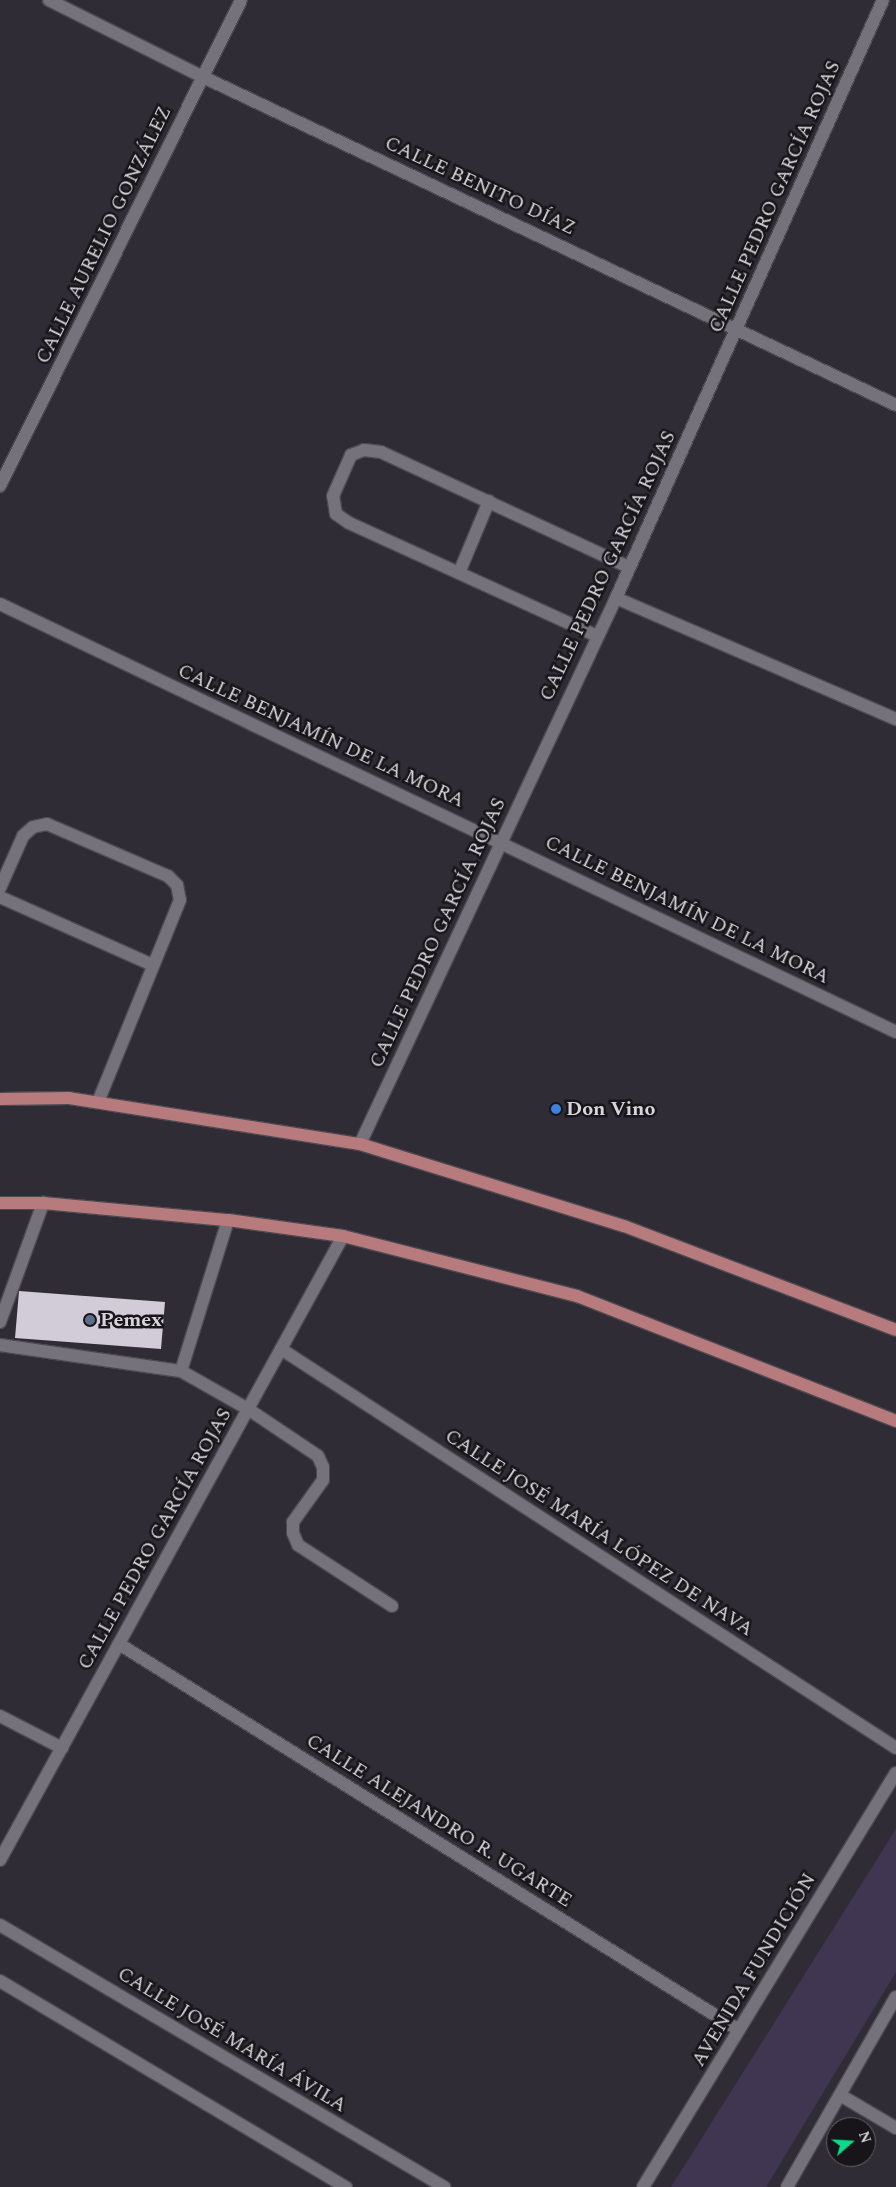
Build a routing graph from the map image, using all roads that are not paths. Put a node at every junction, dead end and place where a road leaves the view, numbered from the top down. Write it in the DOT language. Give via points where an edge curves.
graph roads {
  1 [pos="49,0"];
  2 [pos="241,0"];
  3 [pos="883,0"];
  4 [pos="203,77"];
  5 [pos="736,328"];
  6 [pos="896,405"];
  7 [pos="0,486"];
  8 [pos="489,501"];
  9 [pos="630,567"];
  10 [pos="459,572"];
  11 [pos="616,598"];
  12 [pos="0,604"];
  13 [pos="597,636"];
  14 [pos="896,719"];
  15 [pos="500,842"];
  16 [pos="0,888"];
  17 [pos="0,897"];
  18 [pos="153,965"];
  19 [pos="896,1032"];
  20 [pos="0,1099"];
  21 [pos="98,1102"];
  22 [pos="360,1144"];
  23 [pos="0,1203"];
  24 [pos="43,1203"];
  25 [pos="228,1220"];
  26 [pos="344,1236"];
  27 [pos="0,1322"];
  28 [pos="896,1330"];
  29 [pos="0,1345"];
  30 [pos="281,1349"];
  31 [pos="181,1371"];
  32 [pos="248,1408"];
  33 [pos="896,1422"];
  34 [pos="392,1606"];
  35 [pos="119,1644"];
  36 [pos="0,1716"];
  37 [pos="62,1748"];
  38 [pos="896,1748"];
  39 [pos="896,1773"];
  40 [pos="0,1860"];
  41 [pos="0,1925"];
  42 [pos="0,1981"];
  43 [pos="896,1997"];
  44 [pos="739,2030"];
  45 [pos="840,2095"];
  46 [pos="896,2128"];
  47 [pos="346,2187"];
  48 [pos="444,2187"];
  49 [pos="643,2187"];
  50 [pos="787,2187"];
  1 -- 4 [label="street, CALLE BENITO DÍAZ"];
  2 -- 4 [label="street, CALLE AURELIO GONZÁLEZ"];
  3 -- 5 [label="street, CALLE PEDRO GARCÍA ROJAS"];
  4 -- 5 [label="street, CALLE BENITO DÍAZ"];
  4 -- 7 [label="street, CALLE AURELIO GONZÁLEZ"];
  5 -- 6 [label="street, CALLE BENITO DÍAZ"];
  5 -- 9 [label="street, CALLE PEDRO GARCÍA ROJAS"];
  8 -- 9 [label="street"];
  8 -- 10 [label="street"];
  8 -- 10 [label="street" via="381,452 364,450 352,455 333,496 336,514 349,523"];
  9 -- 11 [label="street, CALLE PEDRO GARCÍA ROJAS"];
  10 -- 13 [label="street"];
  11 -- 13 [label="street, CALLE PEDRO GARCÍA ROJAS"];
  11 -- 14 [label="street"];
  12 -- 15 [label="street, CALLE BENJAMÍN DE LA MORA"];
  13 -- 15 [label="street, CALLE PEDRO GARCÍA ROJAS"];
  15 -- 19 [label="street, CALLE BENJAMÍN DE LA MORA"];
  15 -- 22 [label="street, CALLE PEDRO GARCÍA ROJAS"];
  16 -- 18 [label="street" via="23,836 33,826 47,824 168,876 178,885 180,900"];
  17 -- 18 [label="street"];
  18 -- 21 [label="street"];
  20 -- 21 [label="main road" via="70,1098"];
  21 -- 22 [label="main road"];
  22 -- 28 [label="main road" via="624,1226"];
  23 -- 24 [label="main road"];
  24 -- 25 [label="main road"];
  24 -- 27 [label="street"];
  25 -- 26 [label="main road"];
  25 -- 31 [label="street"];
  26 -- 30 [label="street, CALLE PEDRO GARCÍA ROJAS"];
  26 -- 33 [label="main road" via="577,1296"];
  29 -- 31 [label="street"];
  30 -- 32 [label="street, CALLE PEDRO GARCÍA ROJAS"];
  30 -- 38 [label="street, CALLE JOSÉ MARÍA LÓPEZ DE NAVA"];
  31 -- 32 [label="street"];
  32 -- 34 [label="street" via="318,1456 324,1467 323,1480 294,1522 293,1534 298,1545"];
  32 -- 35 [label="street, CALLE PEDRO GARCÍA ROJAS"];
  35 -- 37 [label="street, CALLE PEDRO GARCÍA ROJAS"];
  35 -- 44 [label="street, CALLE ALEJANDRO R. UGARTE"];
  36 -- 37 [label="street"];
  37 -- 40 [label="street, CALLE PEDRO GARCÍA ROJAS"];
  39 -- 44 [label="street, AVENIDA FUNDICIÓN"];
  41 -- 48 [label="street, CALLE JOSÉ MARÍA ÁVILA"];
  42 -- 47 [label="street"];
  43 -- 45 [label="street"];
  44 -- 49 [label="street, AVENIDA FUNDICIÓN"];
  45 -- 46 [label="street"];
  45 -- 50 [label="street"];
}
